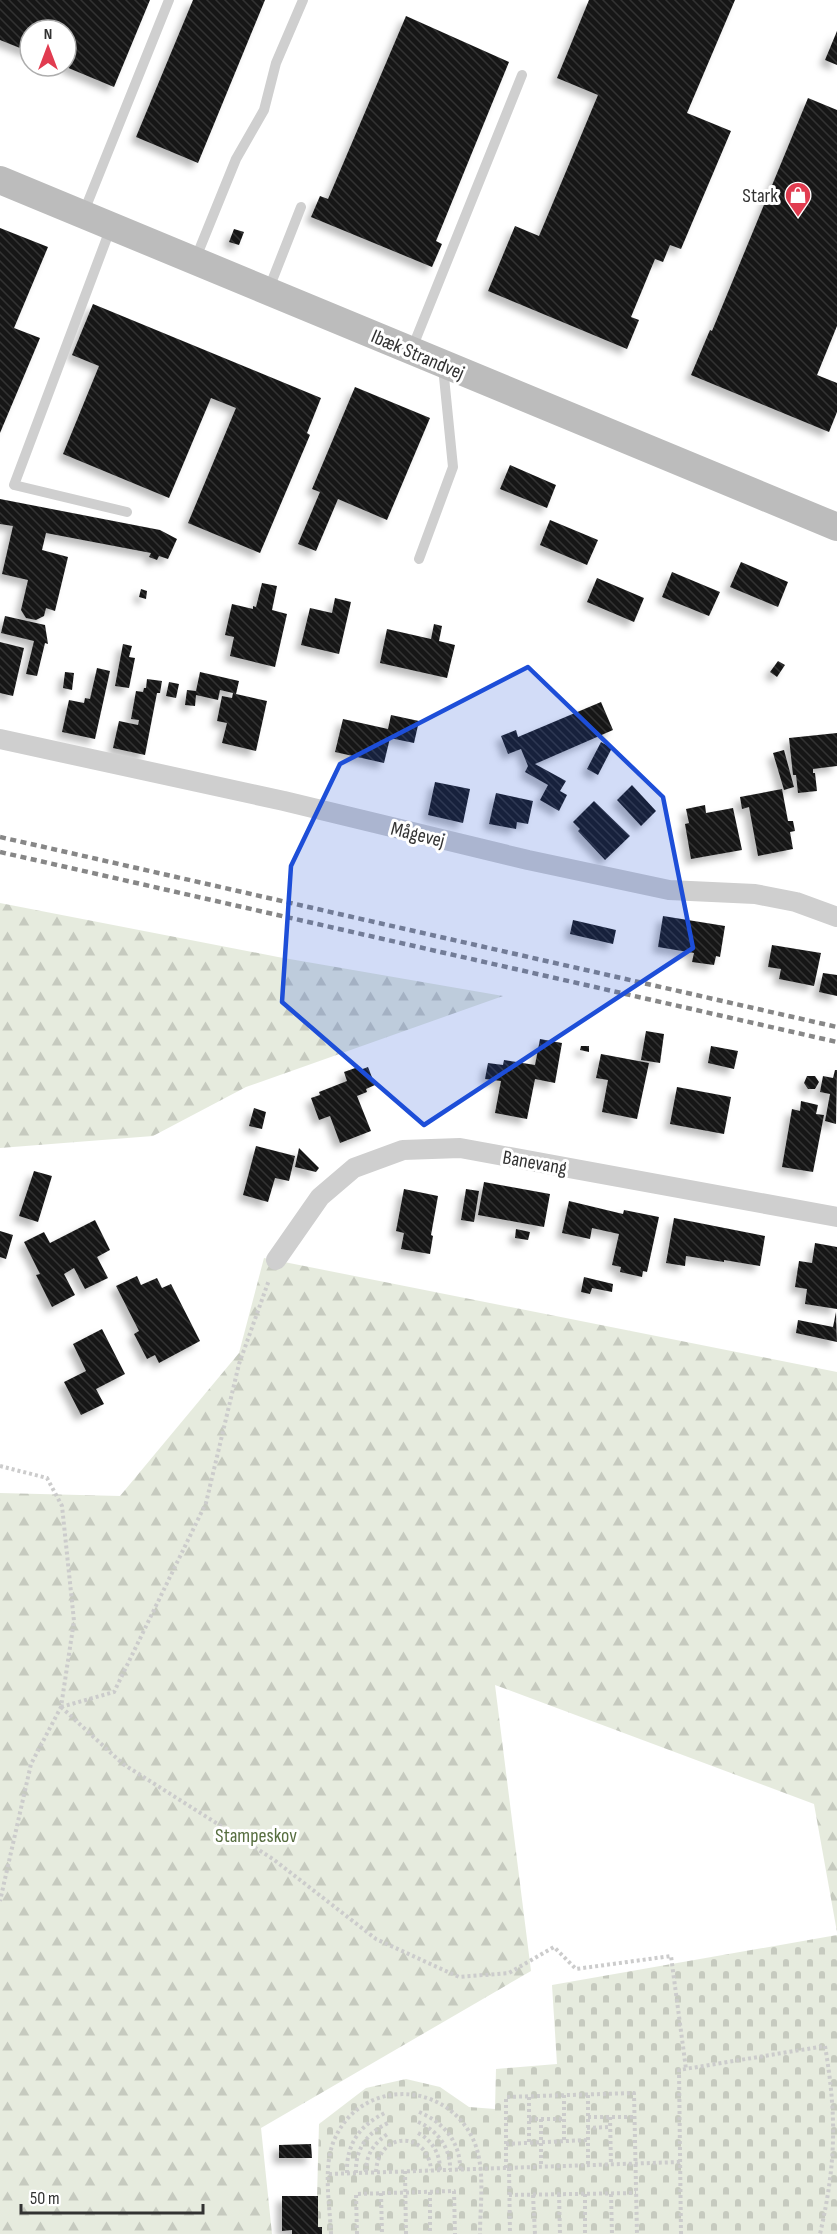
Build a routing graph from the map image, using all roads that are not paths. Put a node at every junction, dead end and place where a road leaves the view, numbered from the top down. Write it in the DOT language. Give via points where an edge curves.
graph roads {
  1 [pos="169,0"];
  2 [pos="303,0"];
  3 [pos="522,75"];
  4 [pos="0,180"];
  5 [pos="301,207"];
  6 [pos="83,214"];
  7 [pos="111,226"];
  8 [pos="195,261"];
  9 [pos="268,291"];
  10 [pos="411,351"];
  11 [pos="442,364"];
  12 [pos="127,512"];
  13 [pos="837,527"];
  14 [pos="419,559"];
  15 [pos="0,740"];
  16 [pos="837,917"];
  17 [pos="837,1216"];
  18 [pos="276,1260"];
  1 -- 6 [label="lane"];
  2 -- 8 [label="lane" via="276,63 264,110 236,159"];
  3 -- 10 [label="lane"];
  4 -- 6 [label="street, Ibæk Strandvej"];
  5 -- 9 [label="lane"];
  6 -- 7 [label="street, Ibæk Strandvej"];
  7 -- 8 [label="street, Ibæk Strandvej"];
  7 -- 12 [label="lane" via="14,485"];
  8 -- 9 [label="street, Ibæk Strandvej"];
  9 -- 10 [label="street, Ibæk Strandvej"];
  10 -- 11 [label="street, Ibæk Strandvej"];
  11 -- 13 [label="street, Ibæk Strandvej"];
  11 -- 14 [label="lane" via="453,467"];
  15 -- 16 [label="street, Mågevej" via="284,801 604,877 669,890 755,894 796,902"];
  17 -- 18 [label="street, Banevang" via="460,1149 403,1150 354,1168 320,1197"];
}
